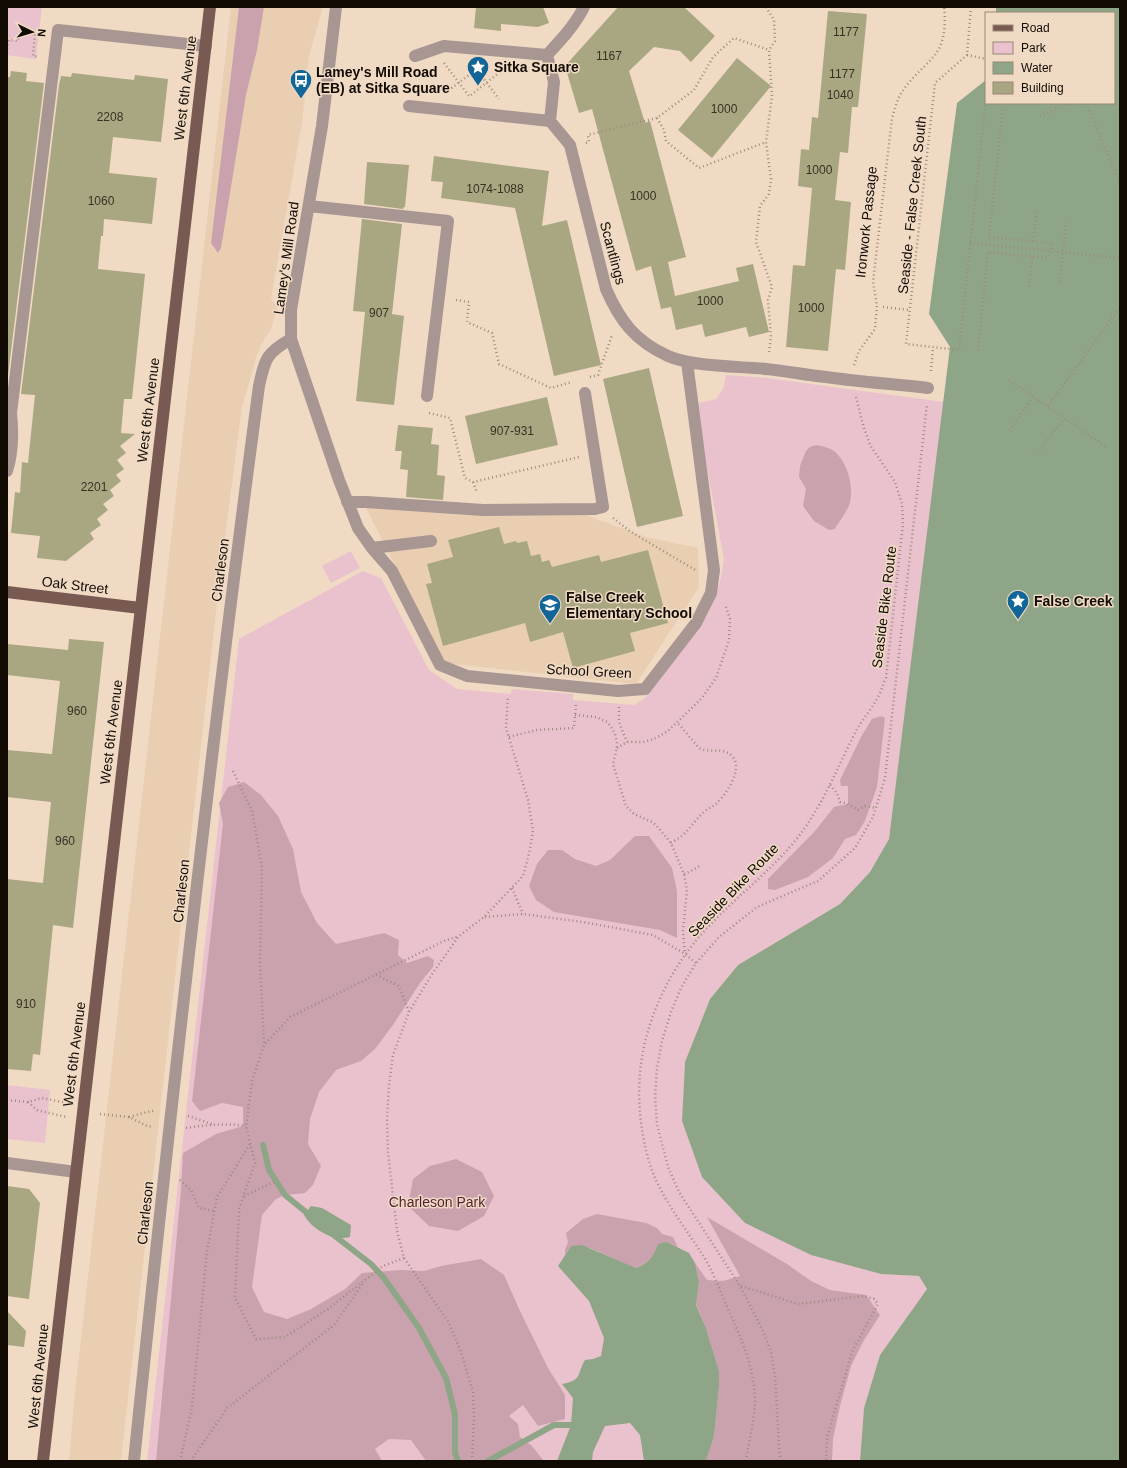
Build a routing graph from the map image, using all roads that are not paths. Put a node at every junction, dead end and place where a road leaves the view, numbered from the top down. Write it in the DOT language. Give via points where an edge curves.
graph roads {
  1 [pos="210,7"];
  2 [pos="336,7"];
  3 [pos="584,7"];
  4 [pos="206,46"];
  5 [pos="547,54"];
  6 [pos="415,56"];
  7 [pos="409,106"];
  8 [pos="550,121"];
  9 [pos="308,206"];
  10 [pos="292,339"];
  11 [pos="687,362"];
  12 [pos="928,388"];
  13 [pos="585,393"];
  14 [pos="427,396"];
  15 [pos="7,471"];
  16 [pos="347,502"];
  17 [pos="431,541"];
  18 [pos="372,548"];
  19 [pos="7,592"];
  20 [pos="140,608"];
  21 [pos="7,1163"];
  22 [pos="76,1172"];
  23 [pos="43,1461"];
  24 [pos="134,1461"];
  1 -- 4 [label="main road, West 6th Avenue"];
  2 -- 9 [label="street, Lamey's Mill Road" via="322,126"];
  3 -- 5 [label="street" via="560,42"];
  4 -- 15 [label="street" via="58,30 11,412 13,434"];
  4 -- 20 [label="main road, West 6th Avenue"];
  5 -- 6 [label="street" via="444,46"];
  5 -- 8 [label="street" via="554,82"];
  7 -- 8 [label="street"];
  8 -- 11 [label="street, Scantlings" via="570,145 606,289 620,318 649,346"];
  9 -- 10 [label="street, Lamey's Mill Road" via="291,310"];
  9 -- 14 [label="street" via="448,221"];
  10 -- 16 [label="street, Lamey's Mill Road"];
  10 -- 24 [label="street, Charleson" via="270,353 259,386 211,768"];
  11 -- 12 [label="street"];
  11 -- 18 [label="street, School Green" via="714,570 713,581 711,593 696,623 645,689 618,691 509,681 467,676 440,665 392,571"];
  13 -- 16 [label="street" via="603,507 595,510 482,510"];
  16 -- 18 [label="street, Lamey's Mill Road" via="358,528"];
  17 -- 18 [label="street"];
  19 -- 20 [label="main road, Oak Street"];
  20 -- 22 [label="main road, West 6th Avenue"];
  21 -- 22 [label="street"];
  22 -- 23 [label="main road, West 6th Avenue"];
}
